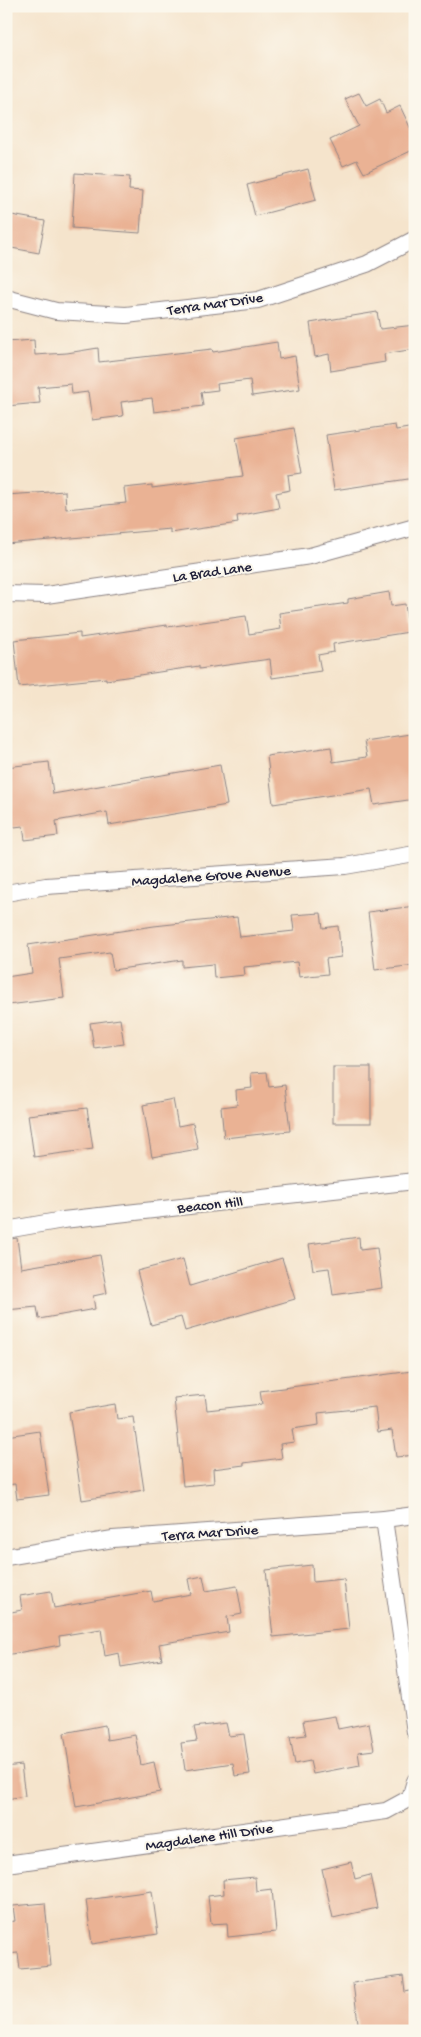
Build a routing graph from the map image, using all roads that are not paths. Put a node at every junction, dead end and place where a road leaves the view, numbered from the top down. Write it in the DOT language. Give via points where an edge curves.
graph roads {
  1 [pos="415,239"];
  2 [pos="6,298"];
  3 [pos="415,527"];
  4 [pos="6,594"];
  5 [pos="415,854"];
  6 [pos="6,893"];
  7 [pos="415,1181"];
  8 [pos="6,1230"];
  9 [pos="415,1514"];
  10 [pos="384,1519"];
  11 [pos="6,1557"];
  12 [pos="415,1732"];
  13 [pos="415,1781"];
  14 [pos="6,1864"];
  1 -- 2 [label="street, Terra Mar Drive" via="367,264 258,300 126,315 56,311"];
  3 -- 4 [label="street, La Brad Lane" via="310,556 46,595"];
  5 -- 6 [label="street, Magdalene Grove Avenue" via="345,866 46,886"];
  7 -- 8 [label="street, Beacon Hill" via="63,1220"];
  9 -- 10 [label="street, Terra Mar Drive"];
  10 -- 11 [label="street, Terra Mar Drive" via="113,1539"];
  10 -- 12 [label="street"];
  13 -- 14 [label="street, Magdalene Hill Drive" via="410,1798 386,1811"];
}
